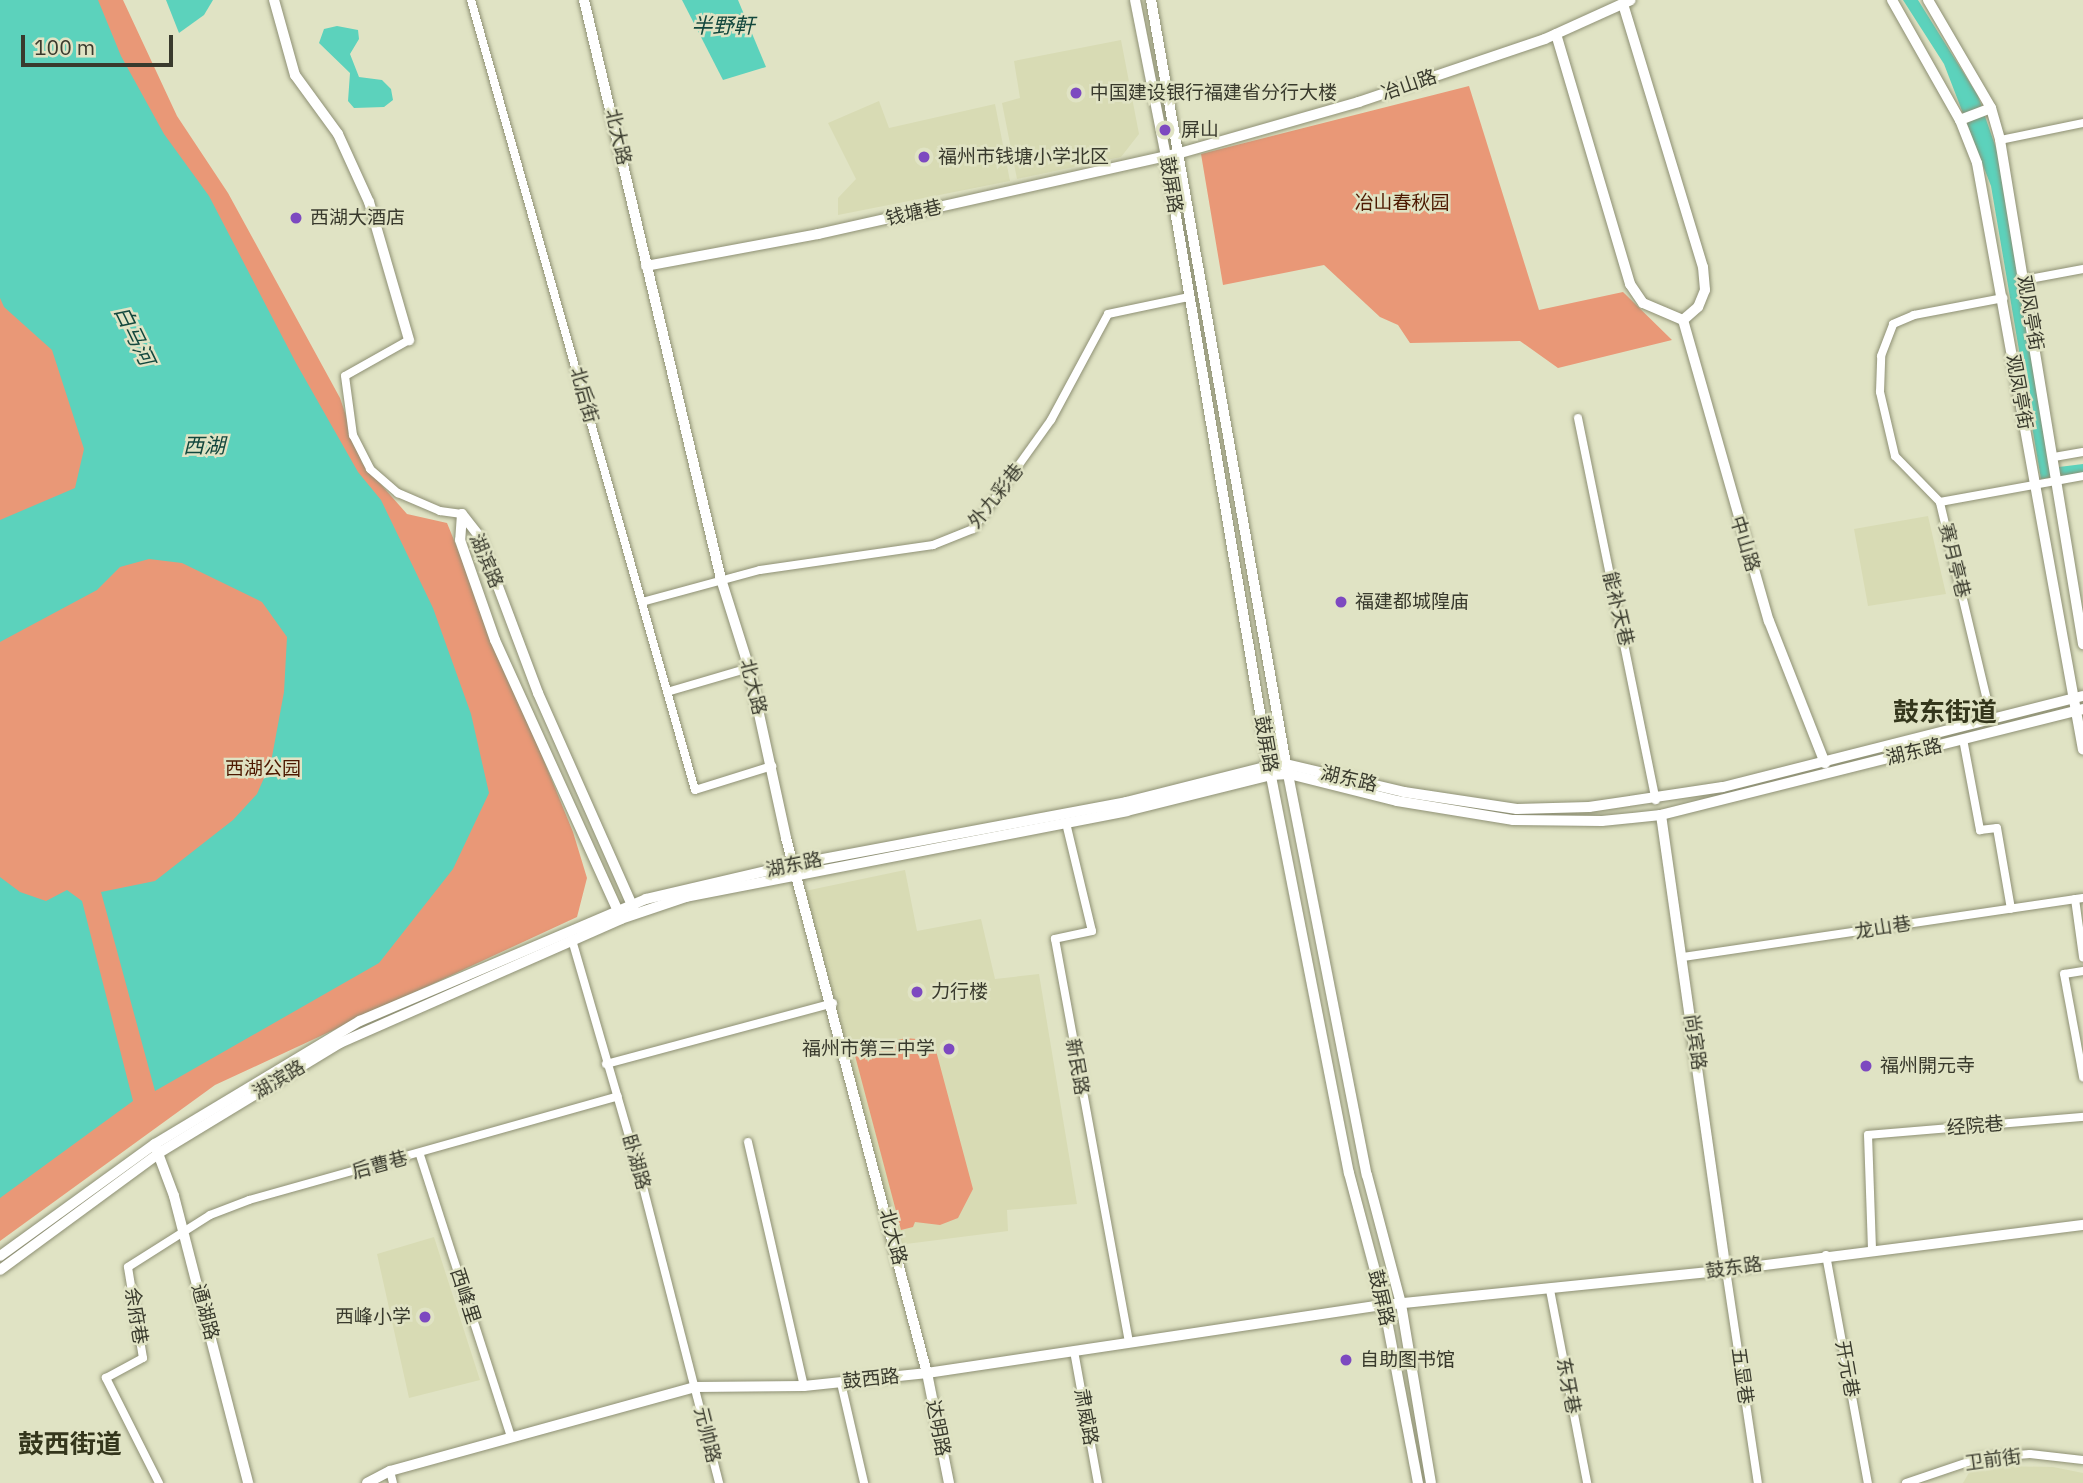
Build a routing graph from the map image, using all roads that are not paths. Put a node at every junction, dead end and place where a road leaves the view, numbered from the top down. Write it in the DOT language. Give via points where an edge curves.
graph roads {
  1 [pos="274,0"];
  2 [pos="471,0"];
  3 [pos="584,0"];
  4 [pos="1135,0"];
  5 [pos="1151,0"];
  6 [pos="1892,0"];
  7 [pos="1928,0"];
  8 [pos="1627,2"];
  9 [pos="1556,34"];
  10 [pos="1991,108"];
  11 [pos="1960,120"];
  12 [pos="2083,123"];
  13 [pos="2000,140"];
  14 [pos="1180,153"];
  15 [pos="1166,157"];
  16 [pos="646,266"];
  17 [pos="2083,269"];
  18 [pos="2024,280"];
  19 [pos="1189,297"];
  20 [pos="2003,298"];
  21 [pos="1683,320"];
  22 [pos="410,340"];
  23 [pos="1578,418"];
  24 [pos="2083,452"];
  25 [pos="2054,457"];
  26 [pos="2083,476"];
  27 [pos="2057,480"];
  28 [pos="2036,484"];
  29 [pos="1940,502"];
  30 [pos="461,514"];
  31 [pos="721,579"];
  32 [pos="642,602"];
  33 [pos="2083,644"];
  34 [pos="749,668"];
  35 [pos="667,692"];
  36 [pos="2078,698"];
  37 [pos="2080,710"];
  38 [pos="1992,721"];
  39 [pos="1963,739"];
  40 [pos="2083,750"];
  41 [pos="1825,763"];
  42 [pos="772,766"];
  43 [pos="1287,769"];
  44 [pos="1270,771"];
  45 [pos="1656,800"];
  46 [pos="1661,815"];
  47 [pos="1066,823"];
  48 [pos="797,869"];
  49 [pos="2079,899"];
  50 [pos="633,908"];
  51 [pos="2011,909"];
  52 [pos="619,914"];
  53 [pos="572,940"];
  54 [pos="1683,957"];
  55 [pos="2083,957"];
  56 [pos="2083,971"];
  57 [pos="833,1003"];
  58 [pos="606,1064"];
  59 [pos="2083,1077"];
  60 [pos="618,1096"];
  61 [pos="2083,1117"];
  62 [pos="748,1142"];
  63 [pos="157,1149"];
  64 [pos="420,1155"];
  65 [pos="2083,1225"];
  66 [pos="183,1234"];
  67 [pos="1872,1250"];
  68 [pos="152,1255"];
  69 [pos="1826,1255"];
  70 [pos="0,1256"];
  71 [pos="0,1270"];
  72 [pos="1726,1270"];
  73 [pos="1550,1290"];
  74 [pos="1401,1304"];
  75 [pos="1384,1306"];
  76 [pos="1129,1340"];
  77 [pos="1074,1351"];
  78 [pos="927,1373"];
  79 [pos="841,1383"];
  80 [pos="804,1386"];
  81 [pos="695,1387"];
  82 [pos="511,1437"];
  83 [pos="2083,1460"];
  84 [pos="390,1471"];
  85 [pos="1585,1482"];
  86 [pos="159,1483"];
  87 [pos="248,1483"];
  88 [pos="367,1483"];
  89 [pos="393,1483"];
  90 [pos="719,1483"];
  91 [pos="864,1483"];
  92 [pos="949,1483"];
  93 [pos="1098,1483"];
  94 [pos="1418,1483"];
  95 [pos="1431,1483"];
  96 [pos="1758,1483"];
  97 [pos="1868,1483"];
  98 [pos="1906,1483"];
  1 -- 22 [label="street" via="295,75 338,134 369,202"];
  2 -- 32 [label="street, 北后街"];
  3 -- 16 [label="street, 北大路"];
  4 -- 15 [label="main road, 鼓屏路"];
  5 -- 14 [label="main road, 鼓屏路"];
  6 -- 11 [label="street, 观凤亭街"];
  7 -- 10 [label="street, 观风亭街"];
  8 -- 9 [label="street, 冶山路"];
  8 -- 21 [label="street" via="1703,267 1705,290 1698,307"];
  9 -- 14 [label="street, 冶山路" via="1359,102"];
  9 -- 21 [label="street" via="1630,284 1643,303"];
  10 -- 11 [label="street"];
  10 -- 13 [label="street, 观风亭街"];
  11 -- 20 [label="street, 观凤亭街" via="1977,163"];
  12 -- 13 [label="street"];
  13 -- 18 [label="street, 观风亭街"];
  14 -- 15 [label="street, 钱塘巷"];
  14 -- 43 [label="main road, 鼓屏路"];
  15 -- 16 [label="street, 钱塘巷" via="818,234"];
  15 -- 19 [label="main road, 鼓屏路"];
  16 -- 31 [label="street, 北大路"];
  17 -- 18 [label="street"];
  18 -- 25 [label="street, 观风亭街"];
  19 -- 31 [label="street, 外九彩巷" via="1108,314 1051,420 973,529 933,545"];
  19 -- 44 [label="main road, 鼓屏路"];
  20 -- 28 [label="street, 观凤亭街"];
  20 -- 29 [label="street, 赛月亭巷" via="1914,315 1894,324 1881,356 1880,392 1895,456"];
  21 -- 41 [label="street, 中山路" via="1765,610"];
  22 -- 30 [label="street" via="345,376 353,435 370,468 398,493 440,511"];
  23 -- 45 [label="street, 能补天巷"];
  24 -- 25 [label="street"];
  25 -- 27 [label="street, 观风亭街"];
  26 -- 27 [label="street"];
  27 -- 28 [label="street"];
  27 -- 33 [label="street, 观风亭街"];
  28 -- 29 [label="street"];
  28 -- 36 [label="street, 观凤亭街"];
  29 -- 38 [label="street, 赛月亭巷"];
  30 -- 50 [label="street, 湖滨路" via="479,536 538,693"];
  30 -- 52 [label="street, 湖滨路" via="460,540 495,640"];
  31 -- 32 [label="street, 外九彩巷"];
  31 -- 34 [label="street, 北大路"];
  32 -- 35 [label="street, 北后街"];
  34 -- 35 [label="street"];
  34 -- 42 [label="street, 北大路"];
  35 -- 42 [label="street, 北后街" via="695,789"];
  36 -- 37 [label="street, 观凤亭街"];
  36 -- 38 [label="main road, 湖东路"];
  37 -- 39 [label="main road, 湖东路"];
  37 -- 40 [label="street, 观凤亭街"];
  38 -- 41 [label="main road, 湖东路"];
  39 -- 46 [label="main road, 湖东路"];
  39 -- 51 [label="street" via="1980,830 1997,828"];
  41 -- 45 [label="main road, 湖东路"];
  42 -- 48 [label="street, 北大路"];
  43 -- 44 [label="main road, 湖东路"];
  43 -- 45 [label="main road, 湖东路" via="1517,809"];
  43 -- 46 [label="main road, 湖东路" via="1397,801 1513,820 1602,821"];
  43 -- 74 [label="main road, 鼓屏路" via="1367,1175"];
  44 -- 47 [label="main road, 湖东路"];
  44 -- 48 [label="main road, 湖东路"];
  44 -- 75 [label="main road, 鼓屏路" via="1349,1173"];
  46 -- 54 [label="street, 尚宾路"];
  47 -- 48 [label="main road, 湖东路"];
  47 -- 76 [label="street, 新民路" via="1092,931 1055,939"];
  48 -- 50 [label="main road, 湖东路"];
  48 -- 57 [label="street, 北大路"];
  49 -- 51 [label="street, 龙山巷"];
  49 -- 55 [label="street"];
  50 -- 52 [label="main road, 湖滨路"];
  51 -- 54 [label="street, 龙山巷"];
  52 -- 53 [label="main road, 湖滨路"];
  52 -- 63 [label="main road, 湖滨路" via="360,1021"];
  53 -- 58 [label="street, 卧湖路"];
  53 -- 63 [label="main road, 湖滨路" via="340,1044"];
  54 -- 72 [label="street, 尚宾路"];
  56 -- 59 [label="street" via="2064,974"];
  57 -- 58 [label="street"];
  57 -- 78 [label="street, 北大路"];
  58 -- 60 [label="street, 卧湖路"];
  60 -- 64 [label="street, 后曹巷"];
  60 -- 81 [label="street, 卧湖路"];
  61 -- 67 [label="street, 经院巷" via="1868,1135"];
  62 -- 80 [label="street"];
  63 -- 66 [label="street, 通湖路"];
  63 -- 70 [label="main road, 湖滨路"];
  63 -- 71 [label="main road, 湖滨路"];
  64 -- 66 [label="street, 后曹巷" via="249,1200 210,1215"];
  64 -- 82 [label="street, 西峰里"];
  65 -- 67 [label="street, 鼓东路"];
  66 -- 68 [label="street, 后曹巷"];
  66 -- 87 [label="street, 通湖路"];
  67 -- 69 [label="street, 鼓东路"];
  68 -- 86 [label="street, 余府巷" via="128,1267 143,1358 106,1378"];
  69 -- 72 [label="street, 鼓东路"];
  69 -- 97 [label="street, 开元巷"];
  72 -- 73 [label="street, 鼓东路"];
  72 -- 96 [label="street, 五显巷"];
  73 -- 74 [label="street, 鼓东路"];
  73 -- 85 [label="street, 东牙巷"];
  74 -- 75 [label="street, 鼓东路"];
  74 -- 95 [label="main road, 鼓屏路"];
  75 -- 76 [label="street, 鼓西路"];
  75 -- 94 [label="main road, 鼓屏路"];
  76 -- 77 [label="street, 鼓西路"];
  77 -- 78 [label="street, 鼓西路"];
  77 -- 93 [label="street, 肃威路"];
  78 -- 79 [label="street, 鼓西路"];
  78 -- 92 [label="street, 达明路"];
  79 -- 80 [label="street, 鼓西路"];
  79 -- 91 [label="street"];
  80 -- 81 [label="street, 鼓西路"];
  81 -- 82 [label="street, 鼓西路"];
  81 -- 90 [label="street, 元帅路"];
  82 -- 84 [label="street, 鼓西路"];
  83 -- 98 [label="street, 卫前街" via="2030,1454 1980,1458"];
  84 -- 88 [label="street, 鼓西路"];
  84 -- 89 [label="street"];
}
